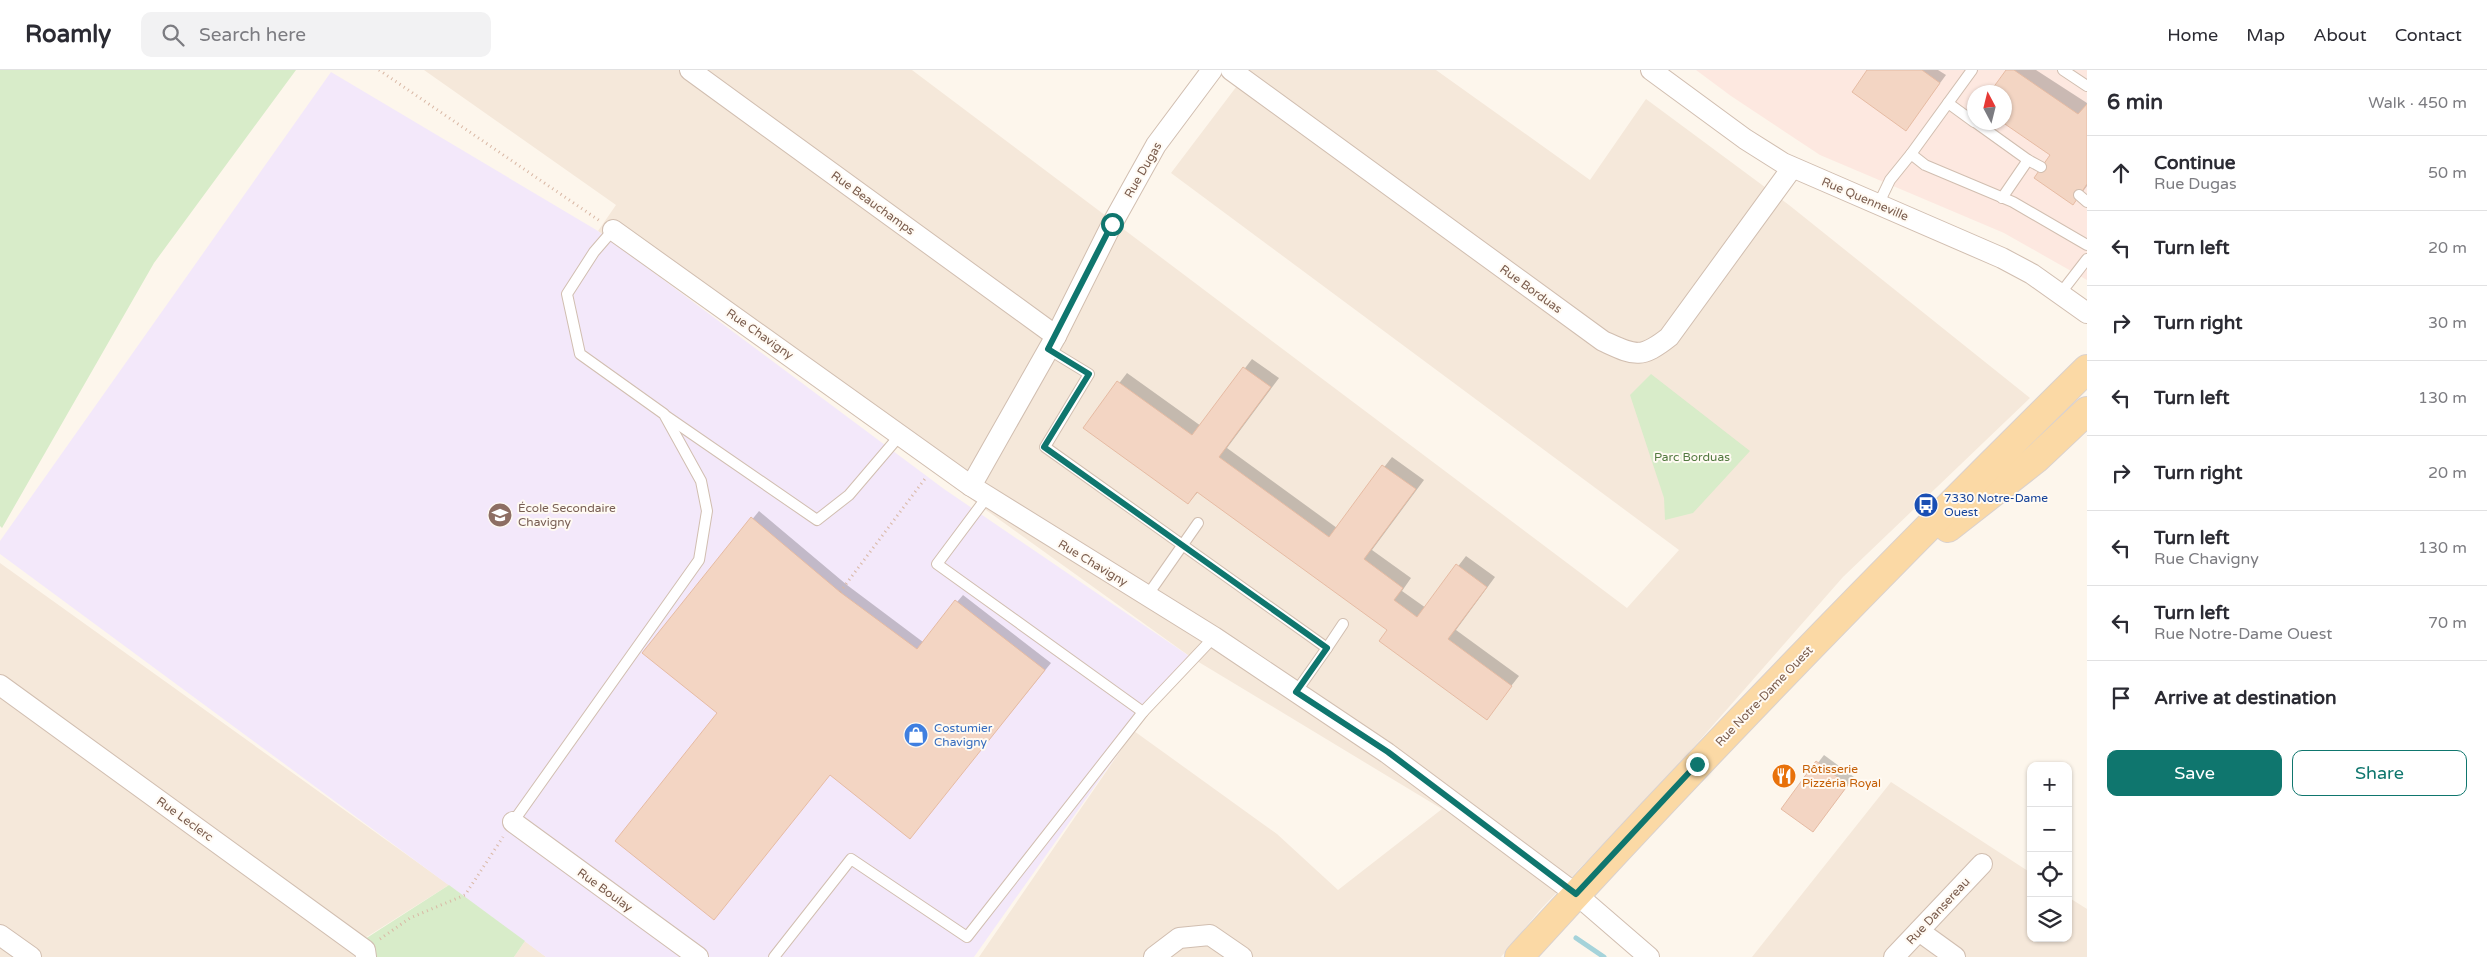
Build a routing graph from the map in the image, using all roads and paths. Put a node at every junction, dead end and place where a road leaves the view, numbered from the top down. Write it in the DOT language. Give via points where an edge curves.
graph roads {
  1 [pos="379,70"];
  2 [pos="1212,70"];
  3 [pos="1231,70"];
  4 [pos="1651,70"];
  5 [pos="1972,70"];
  6 [pos="2063,70"];
  7 [pos="703,74"];
  8 [pos="2087,86"];
  9 [pos="1948,104"];
  10 [pos="1967,117"];
  11 [pos="1986,130"];
  12 [pos="1911,154"];
  13 [pos="2028,160"];
  14 [pos="1792,168"];
  15 [pos="2041,168"];
  16 [pos="2002,198"];
  17 [pos="1878,204"];
  18 [pos="613,230"];
  19 [pos="2087,245"];
  20 [pos="2087,259"];
  21 [pos="2060,294"];
  22 [pos="2087,313"];
  23 [pos="1052,342"];
  24 [pos="2087,370"];
  25 [pos="2087,411"];
  26 [pos="664,414"];
  27 [pos="900,434"];
  28 [pos="938,462"];
  29 [pos="979,492"];
  30 [pos="1198,523"];
  31 [pos="1183,546"];
  32 [pos="1868,591"];
  33 [pos="840,592"];
  34 [pos="1147,596"];
  35 [pos="1343,624"];
  36 [pos="1214,637"];
  37 [pos="1327,648"];
  38 [pos="0,684"];
  39 [pos="1296,692"];
  40 [pos="1143,712"];
  41 [pos="513,822"];
  42 [pos="1982,864"];
  43 [pos="1576,894"];
  44 [pos="1919,931"];
  45 [pos="0,935"];
  46 [pos="365,953"];
  47 [pos="31,957"];
  48 [pos="698,957"];
  49 [pos="774,957"];
  50 [pos="1154,957"];
  51 [pos="1242,957"];
  52 [pos="1518,957"];
  53 [pos="1649,957"];
  54 [pos="1894,957"];
  55 [pos="1955,957"];
  1 -- 18 [label="path"];
  2 -- 23 [label="street, Rue Dugas" via="1156,145"];
  3 -- 14 [label="street, Rue Borduas" via="1603,341 1631,354 1652,350 1669,337"];
  4 -- 14 [label="street, Rue Quenneville" via="1745,139"];
  5 -- 9 [label="lane"];
  6 -- 8 [label="lane"];
  7 -- 23 [label="street, Rue Beauchamps"];
  9 -- 10 [label="lane"];
  9 -- 12 [label="lane"];
  11 -- 13 [label="lane"];
  12 -- 16 [label="lane" via="1925,165"];
  12 -- 17 [label="lane" via="1890,180"];
  13 -- 15 [label="lane"];
  13 -- 16 [label="lane"];
  14 -- 17 [label="street, Rue Quenneville"];
  16 -- 19 [label="lane"];
  17 -- 21 [label="street, Rue Quenneville" via="1987,251 2023,269"];
  18 -- 26 [label="lane" via="566,294 580,354"];
  18 -- 27 [label="street, Rue Chavigny"];
  20 -- 21 [label="lane"];
  21 -- 22 [label="street, Rue Quenneville"];
  23 -- 29 [label="street, Rue Dugas"];
  23 -- 31 [label="lane" via="1089,374 1044,447"];
  24 -- 32 [label="main road, Rue Notre-Dame Ouest" via="2015,438"];
  25 -- 32 [label="main road, Rue Notre-Dame Ouest" via="2036,459"];
  26 -- 27 [label="lane" via="817,520 850,495"];
  26 -- 41 [label="lane" via="701,482 707,511 699,560"];
  27 -- 28 [label="street, Rue Chavigny"];
  28 -- 29 [label="street, Rue Chavigny"];
  28 -- 33 [label="path"];
  29 -- 34 [label="street, Rue Chavigny"];
  29 -- 40 [label="lane" via="937,564"];
  30 -- 31 [label="lane"];
  31 -- 34 [label="lane"];
  31 -- 37 [label="lane"];
  32 -- 43 [label="main road, Rue Notre-Dame Ouest" via="1697,764"];
  34 -- 36 [label="street, Rue Chavigny"];
  35 -- 37 [label="lane"];
  36 -- 39 [label="street, Rue Chavigny"];
  36 -- 40 [label="lane"];
  37 -- 39 [label="lane"];
  38 -- 46 [label="street, Rue Leclerc"];
  39 -- 43 [label="street, Rue Chavigny" via="1388,752"];
  40 -- 49 [label="lane" via="967,937 851,859"];
  41 -- 46 [label="path" via="465,895 410,918"];
  41 -- 48 [label="street, Rue Boulay"];
  42 -- 44 [label="street, Rue Dansereau"];
  43 -- 52 [label="main road, Rue Notre-Dame Ouest"];
  43 -- 53 [label="street, Rue Chavigny"];
  44 -- 54 [label="street, Rue Dansereau"];
  44 -- 55 [label="street"];
  45 -- 47 [label="street"];
  50 -- 51 [label="street" via="1179,938 1210,935"];
}
